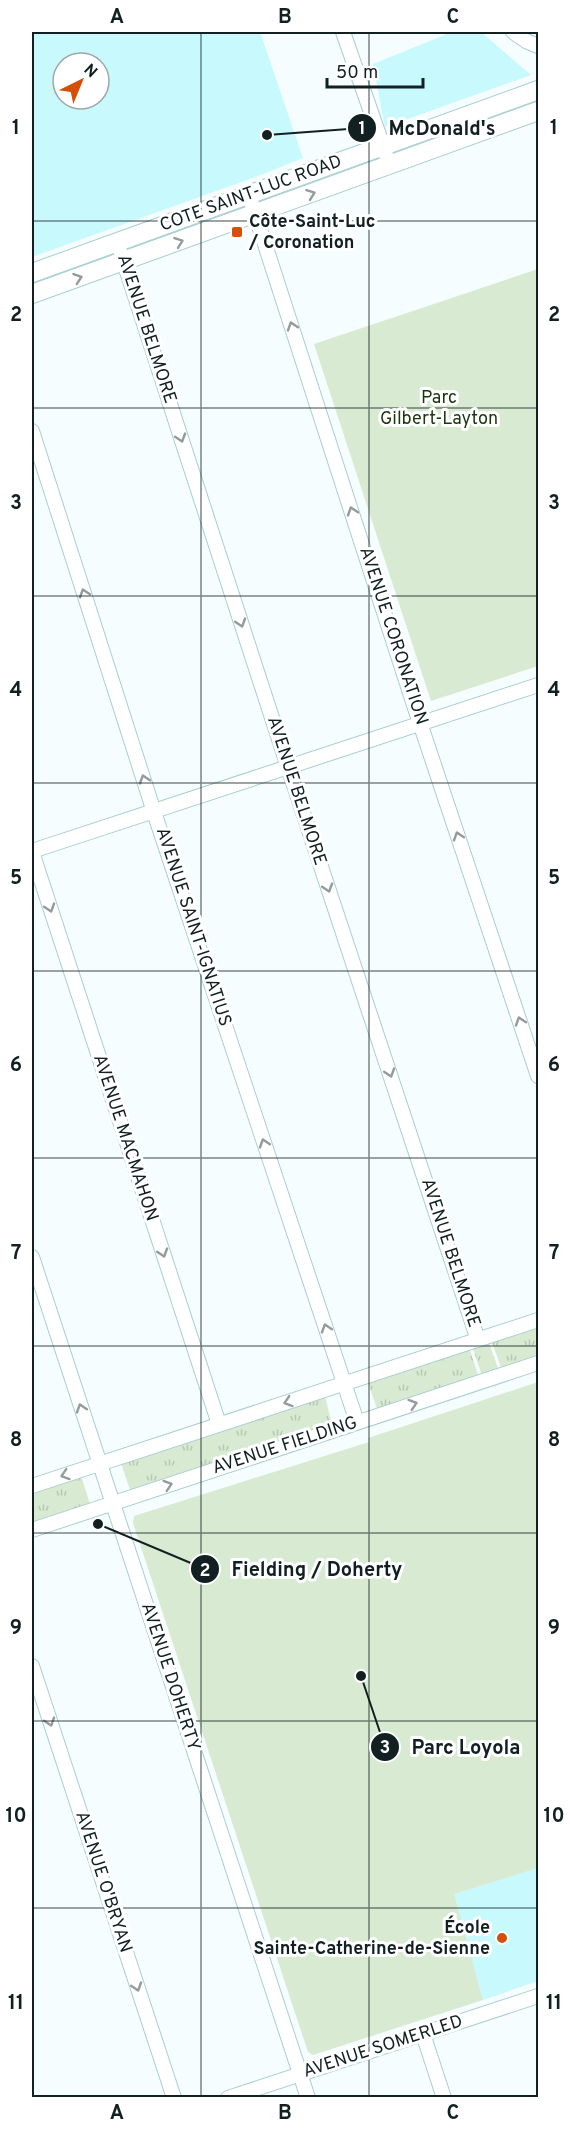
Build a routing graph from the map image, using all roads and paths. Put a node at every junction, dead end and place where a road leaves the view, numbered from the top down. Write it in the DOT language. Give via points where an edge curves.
graph roads {
  1 [pos="343,32"];
  2 [pos="513,32"];
  3 [pos="538,46"];
  4 [pos="538,90"];
  5 [pos="538,111"];
  6 [pos="382,146"];
  7 [pos="390,166"];
  8 [pos="249,195"];
  9 [pos="256,214"];
  10 [pos="118,242"];
  11 [pos="124,262"];
  12 [pos="32,273"];
  13 [pos="32,294"];
  14 [pos="32,431"];
  15 [pos="538,685"];
  16 [pos="421,723"];
  17 [pos="288,767"];
  18 [pos="154,812"];
  19 [pos="32,852"];
  20 [pos="538,1076"];
  21 [pos="32,1257"];
  22 [pos="538,1320"];
  23 [pos="478,1340"];
  24 [pos="538,1363"];
  25 [pos="344,1384"];
  26 [pos="357,1422"];
  27 [pos="219,1424"];
  28 [pos="99,1463"];
  29 [pos="32,1486"];
  30 [pos="113,1503"];
  31 [pos="32,1530"];
  32 [pos="32,1666"];
  33 [pos="538,1996"];
  34 [pos="423,2034"];
  35 [pos="301,2074"];
  36 [pos="174,2097"];
  37 [pos="228,2097"];
  38 [pos="308,2097"];
  39 [pos="444,2097"];
  1 -- 6 [label="street"];
  2 -- 3 [label="street"];
  4 -- 6 [label="main road, COTE SAINT-LUC ROAD"];
  5 -- 7 [label="main road, COTE SAINT-LUC ROAD"];
  6 -- 7 [label="street"];
  6 -- 8 [label="main road, COTE SAINT-LUC ROAD"];
  9 -- 7 [label="main road, COTE SAINT-LUC ROAD, one-way"];
  8 -- 9 [label="street, AVENUE CORONATION"];
  8 -- 10 [label="main road, COTE SAINT-LUC ROAD"];
  11 -- 9 [label="main road, COTE SAINT-LUC ROAD, one-way"];
  16 -- 9 [label="street, AVENUE CORONATION, one-way"];
  10 -- 11 [label="street, AVENUE BELMORE"];
  10 -- 12 [label="main road, COTE SAINT-LUC ROAD"];
  13 -- 11 [label="main road, COTE SAINT-LUC ROAD, one-way"];
  11 -- 17 [label="street, AVENUE BELMORE, one-way"];
  18 -- 14 [label="street, AVENUE SAINT-IGNATIUS, one-way"];
  15 -- 16 [label="street"];
  16 -- 17 [label="street"];
  20 -- 16 [label="street, AVENUE CORONATION, one-way"];
  17 -- 18 [label="street"];
  17 -- 23 [label="street, AVENUE BELMORE, one-way"];
  18 -- 19 [label="street"];
  25 -- 18 [label="street, AVENUE SAINT-IGNATIUS, one-way"];
  19 -- 27 [label="street, AVENUE MACMAHON, one-way"];
  28 -- 21 [label="street, AVENUE DOHERTY, one-way"];
  22 -- 23 [label="street"];
  23 -- 25 [label="street"];
  26 -- 24 [label="street, AVENUE FIELDING, one-way"];
  25 -- 26 [label="street, AVENUE SAINT-IGNATIUS"];
  25 -- 27 [label="street, one-way"];
  30 -- 26 [label="street, AVENUE FIELDING, one-way"];
  27 -- 28 [label="street"];
  28 -- 29 [label="street, one-way"];
  28 -- 30 [label="street, AVENUE DOHERTY"];
  30 -- 31 [label="street, AVENUE FIELDING"];
  30 -- 35 [label="street, AVENUE DOHERTY"];
  32 -- 36 [label="street, AVENUE O'BRYAN, one-way"];
  33 -- 34 [label="street, AVENUE SOMERLED"];
  34 -- 35 [label="street, AVENUE SOMERLED"];
  34 -- 39 [label="street"];
  35 -- 37 [label="street, AVENUE SOMERLED"];
  35 -- 38 [label="street, AVENUE DOHERTY"];
}
